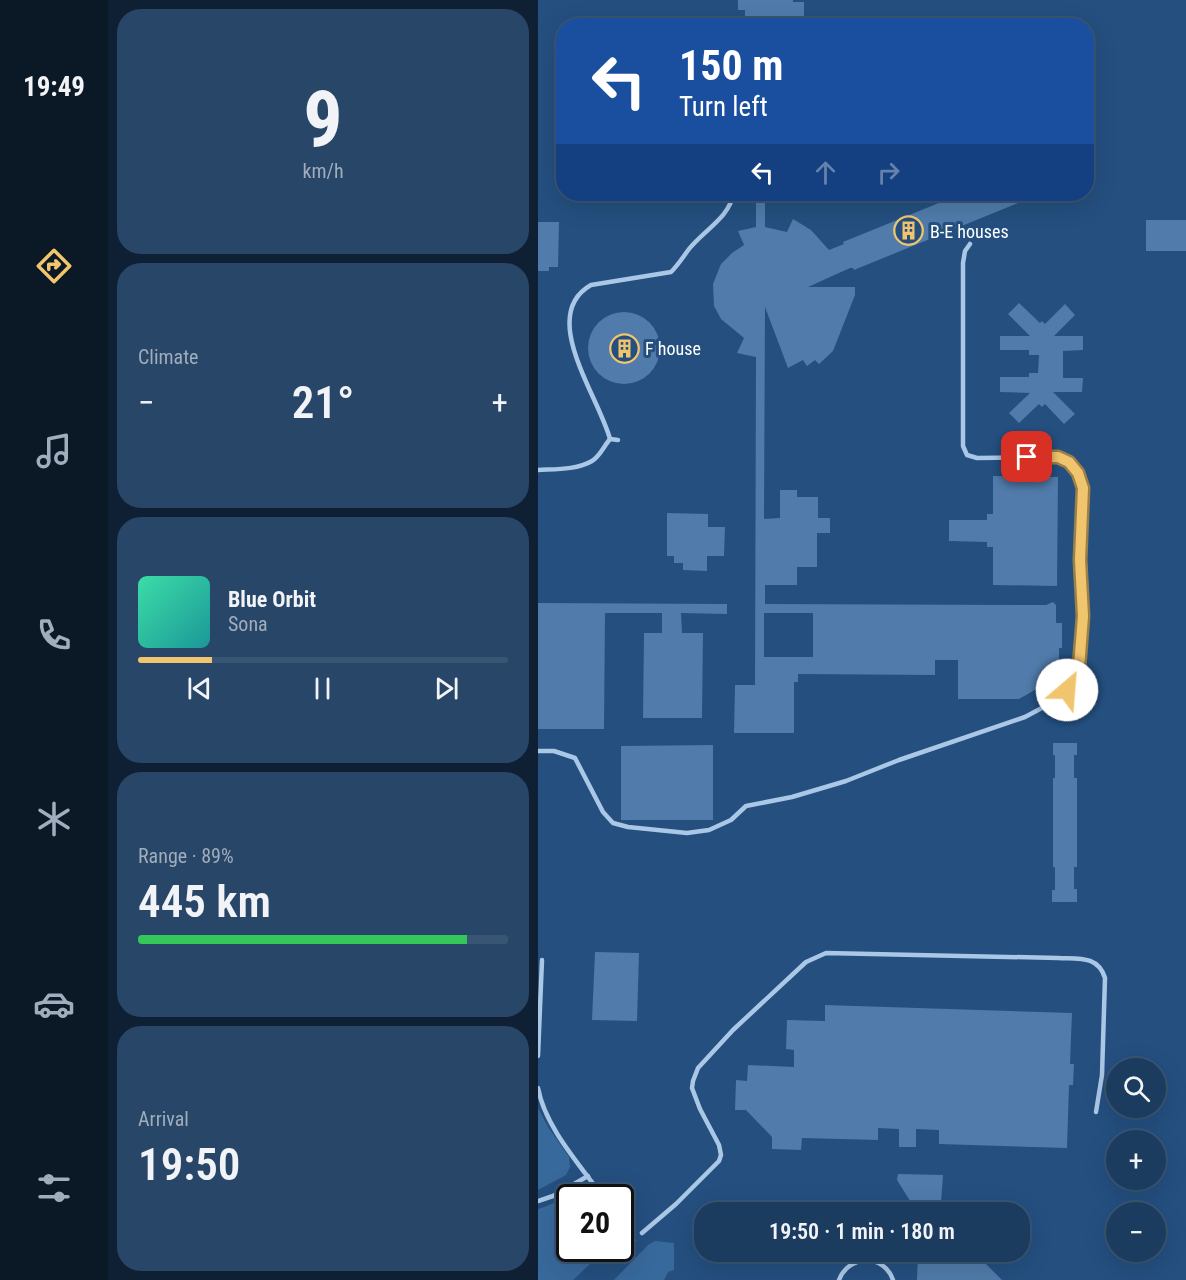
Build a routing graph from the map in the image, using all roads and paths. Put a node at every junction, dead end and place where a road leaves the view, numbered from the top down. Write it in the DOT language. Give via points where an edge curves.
graph roads {
  1 [pos="732,201"];
  2 [pos="970,244"];
  3 [pos="570,297"];
  4 [pos="577,377"];
  5 [pos="610,439"];
  6 [pos="618,440"];
  7 [pos="538,470"];
  8 [pos="538,751"];
  9 [pos="542,960"];
  10 [pos="538,1056"];
  11 [pos="538,1088"];
  12 [pos="1096,1112"];
  13 [pos="588,1176"];
  14 [pos="594,1184"];
  15 [pos="538,1201"];
  16 [pos="642,1233"];
  17 [pos="839,1280"];
  18 [pos="893,1280"];
  1 -- 3 [label="lane" via="671,272 601,282"];
  2 -- 8 [label="lane" via="963,263 963,446 967,455 977,458 1058,457 1078,473 1083,488 1083,616 1078,680 1055,701 1025,717 846,781 746,806 731,820 709,830 687,833 613,823 603,812 575,758"];
  4 -- 5 [label="lane" via="598,409"];
  5 -- 6 [label="lane"];
  5 -- 7 [label="lane" via="591,462"];
  9 -- 10 [label="lane"];
  11 -- 13 [label="lane" via="545,1114"];
  12 -- 16 [label="lane" via="1102,1076 1105,978 1097,963 1058,958 826,953 806,962 698,1068 692,1088 721,1155 719,1161"];
  13 -- 14 [label="lane"];
  13 -- 15 [label="lane"];
  17 -- 18 [label="lane" via="844,1269 870,1260 886,1268"];
}
